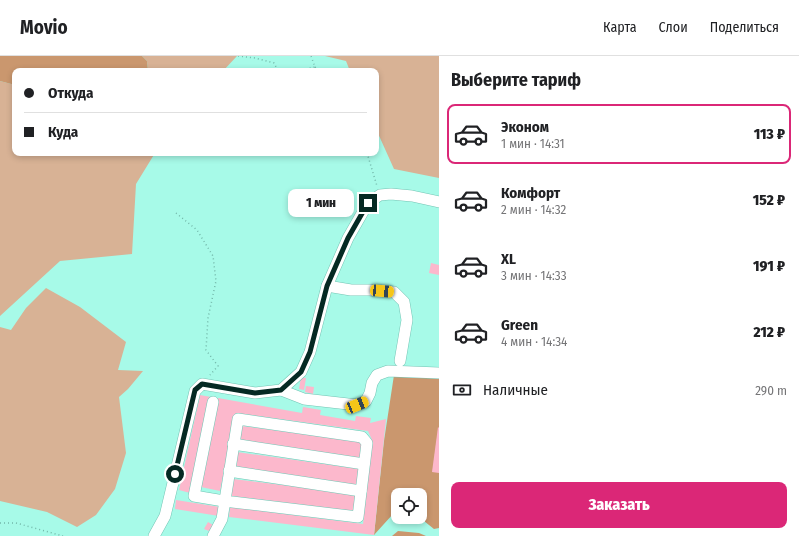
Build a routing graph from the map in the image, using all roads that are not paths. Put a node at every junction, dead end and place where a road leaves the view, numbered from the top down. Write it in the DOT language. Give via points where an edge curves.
graph roads {
  1 [pos="439,202"];
  2 [pos="327,286"];
  3 [pos="400,361"];
  4 [pos="439,373"];
  5 [pos="281,390"];
  6 [pos="213,402"];
  7 [pos="233,444"];
  8 [pos="364,464"];
  9 [pos="229,471"];
  10 [pos="361,491"];
  11 [pos="224,501"];
  12 [pos="154,536"];
  13 [pos="213,536"];
  1 -- 2 [label="street" via="391,194 380,195 368,203 348,238"];
  2 -- 3 [label="street" via="394,292 404,302 407,320"];
  2 -- 5 [label="street" via="310,352 301,372"];
  4 -- 5 [label="street" via="388,371 377,374 366,401 357,405 304,399"];
  5 -- 12 [label="street" via="255,393 202,384 195,390 165,516"];
  6 -- 11 [label="street" via="194,496"];
  7 -- 8 [label="street"];
  7 -- 8 [label="street" via="238,419 362,437 367,443"];
  7 -- 9 [label="street"];
  8 -- 10 [label="street"];
  9 -- 10 [label="street"];
  9 -- 11 [label="street"];
  10 -- 11 [label="street" via="358,517"];
  11 -- 13 [label="street" via="222,519"];
}
